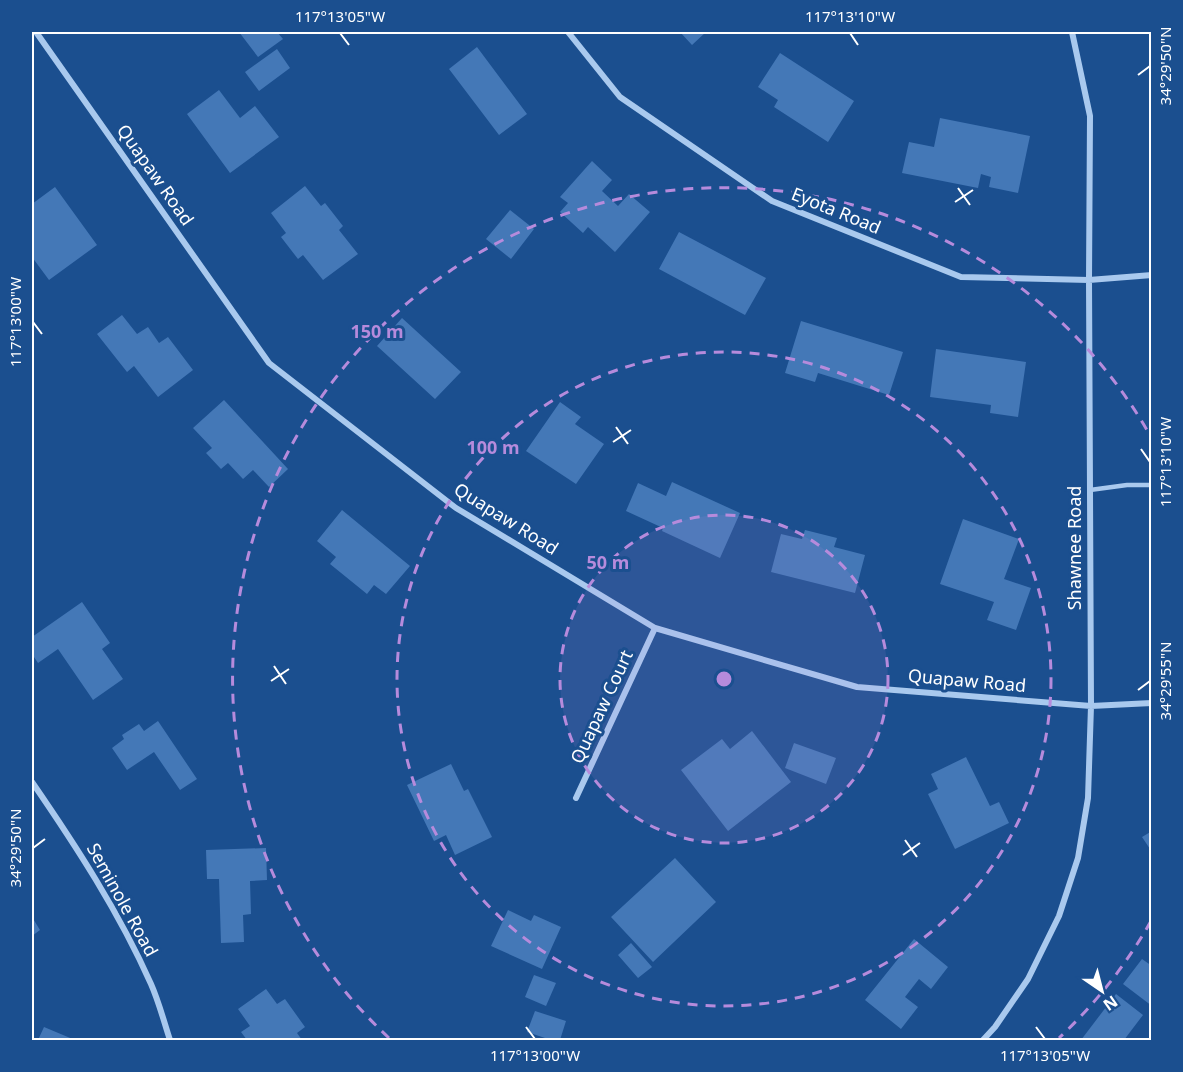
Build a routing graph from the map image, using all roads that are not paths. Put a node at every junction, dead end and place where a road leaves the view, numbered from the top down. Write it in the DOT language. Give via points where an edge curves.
graph roads {
  1 [pos="36,32"];
  2 [pos="568,32"];
  3 [pos="1072,32"];
  4 [pos="1152,275"];
  5 [pos="1089,280"];
  6 [pos="1152,485"];
  7 [pos="1090,490"];
  8 [pos="655,628"];
  9 [pos="1152,703"];
  10 [pos="1091,706"];
  11 [pos="32,782"];
  12 [pos="576,798"];
  13 [pos="170,1041"];
  14 [pos="983,1041"];
  1 -- 8 [label="street, Quapaw Road" via="269,363 456,508"];
  2 -- 5 [label="street, Eyota Road" via="620,97 772,201 961,277"];
  3 -- 5 [label="street, Shawnee Road" via="1090,116"];
  4 -- 5 [label="street, Eyota Road"];
  5 -- 7 [label="street, Shawnee Road"];
  6 -- 7 [label="lane"];
  7 -- 10 [label="street, Shawnee Road"];
  8 -- 10 [label="street, Quapaw Road" via="857,687"];
  8 -- 12 [label="street, Quapaw Court"];
  9 -- 10 [label="street, Quapaw Road"];
  10 -- 14 [label="street, Shawnee Road" via="1088,798 1078,858 1059,915 1028,979"];
  11 -- 13 [label="street, Seminole Road" via="71,838 118,919 151,985"];
}
